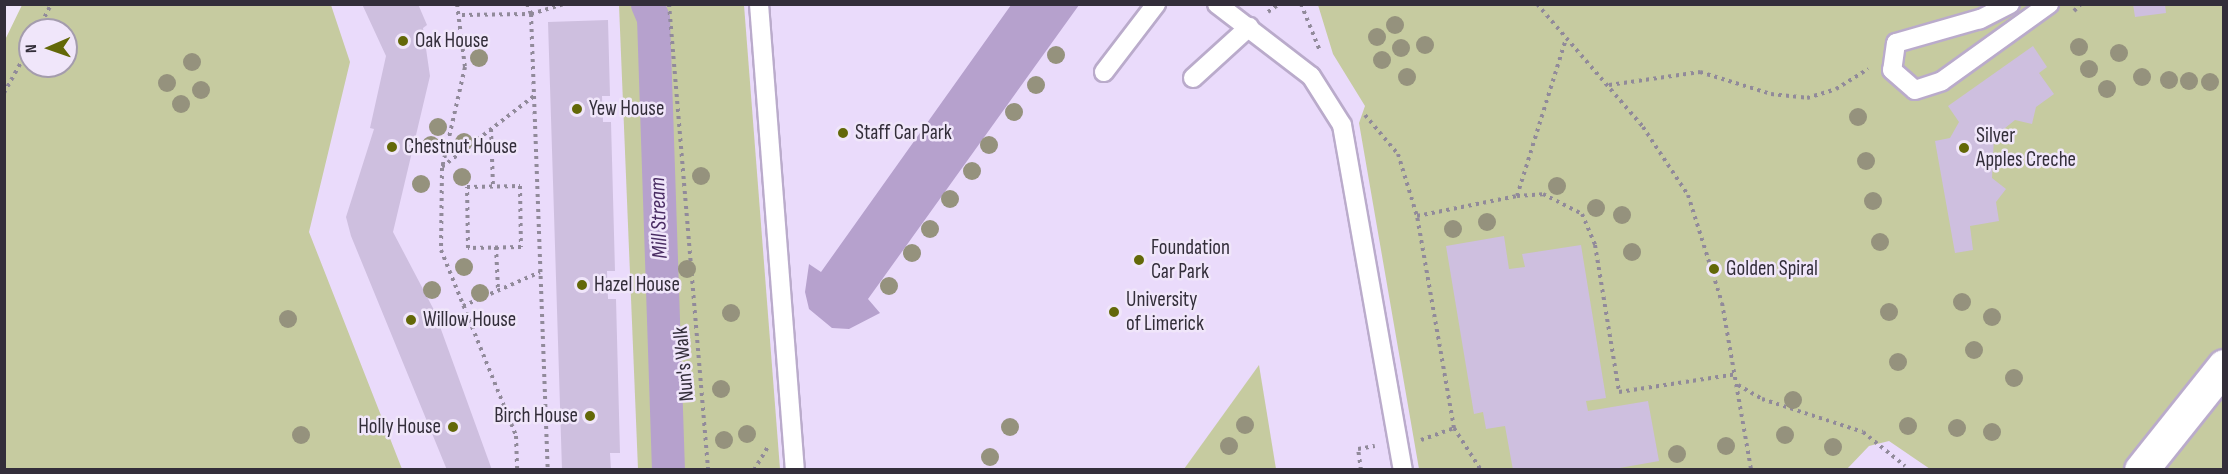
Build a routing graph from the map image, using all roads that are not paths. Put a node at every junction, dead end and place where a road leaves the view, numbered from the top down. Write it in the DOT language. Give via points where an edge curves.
graph roads {
  1 [pos="759,4"];
  2 [pos="1156,4"];
  3 [pos="1217,4"];
  4 [pos="2010,4"];
  5 [pos="2049,4"];
  6 [pos="1249,27"];
  7 [pos="1104,72"];
  8 [pos="1193,78"];
  9 [pos="2220,379"];
  10 [pos="795,470"];
  11 [pos="1403,470"];
  12 [pos="2140,470"];
  1 -- 10 [label="lane"];
  2 -- 7 [label="lane"];
  3 -- 6 [label="lane"];
  4 -- 5 [label="lane" via="1980,19 1896,43 1892,70 1915,90 1942,81"];
  6 -- 8 [label="lane"];
  6 -- 11 [label="lane" via="1311,76 1342,125"];
  9 -- 12 [label="street"];
}
